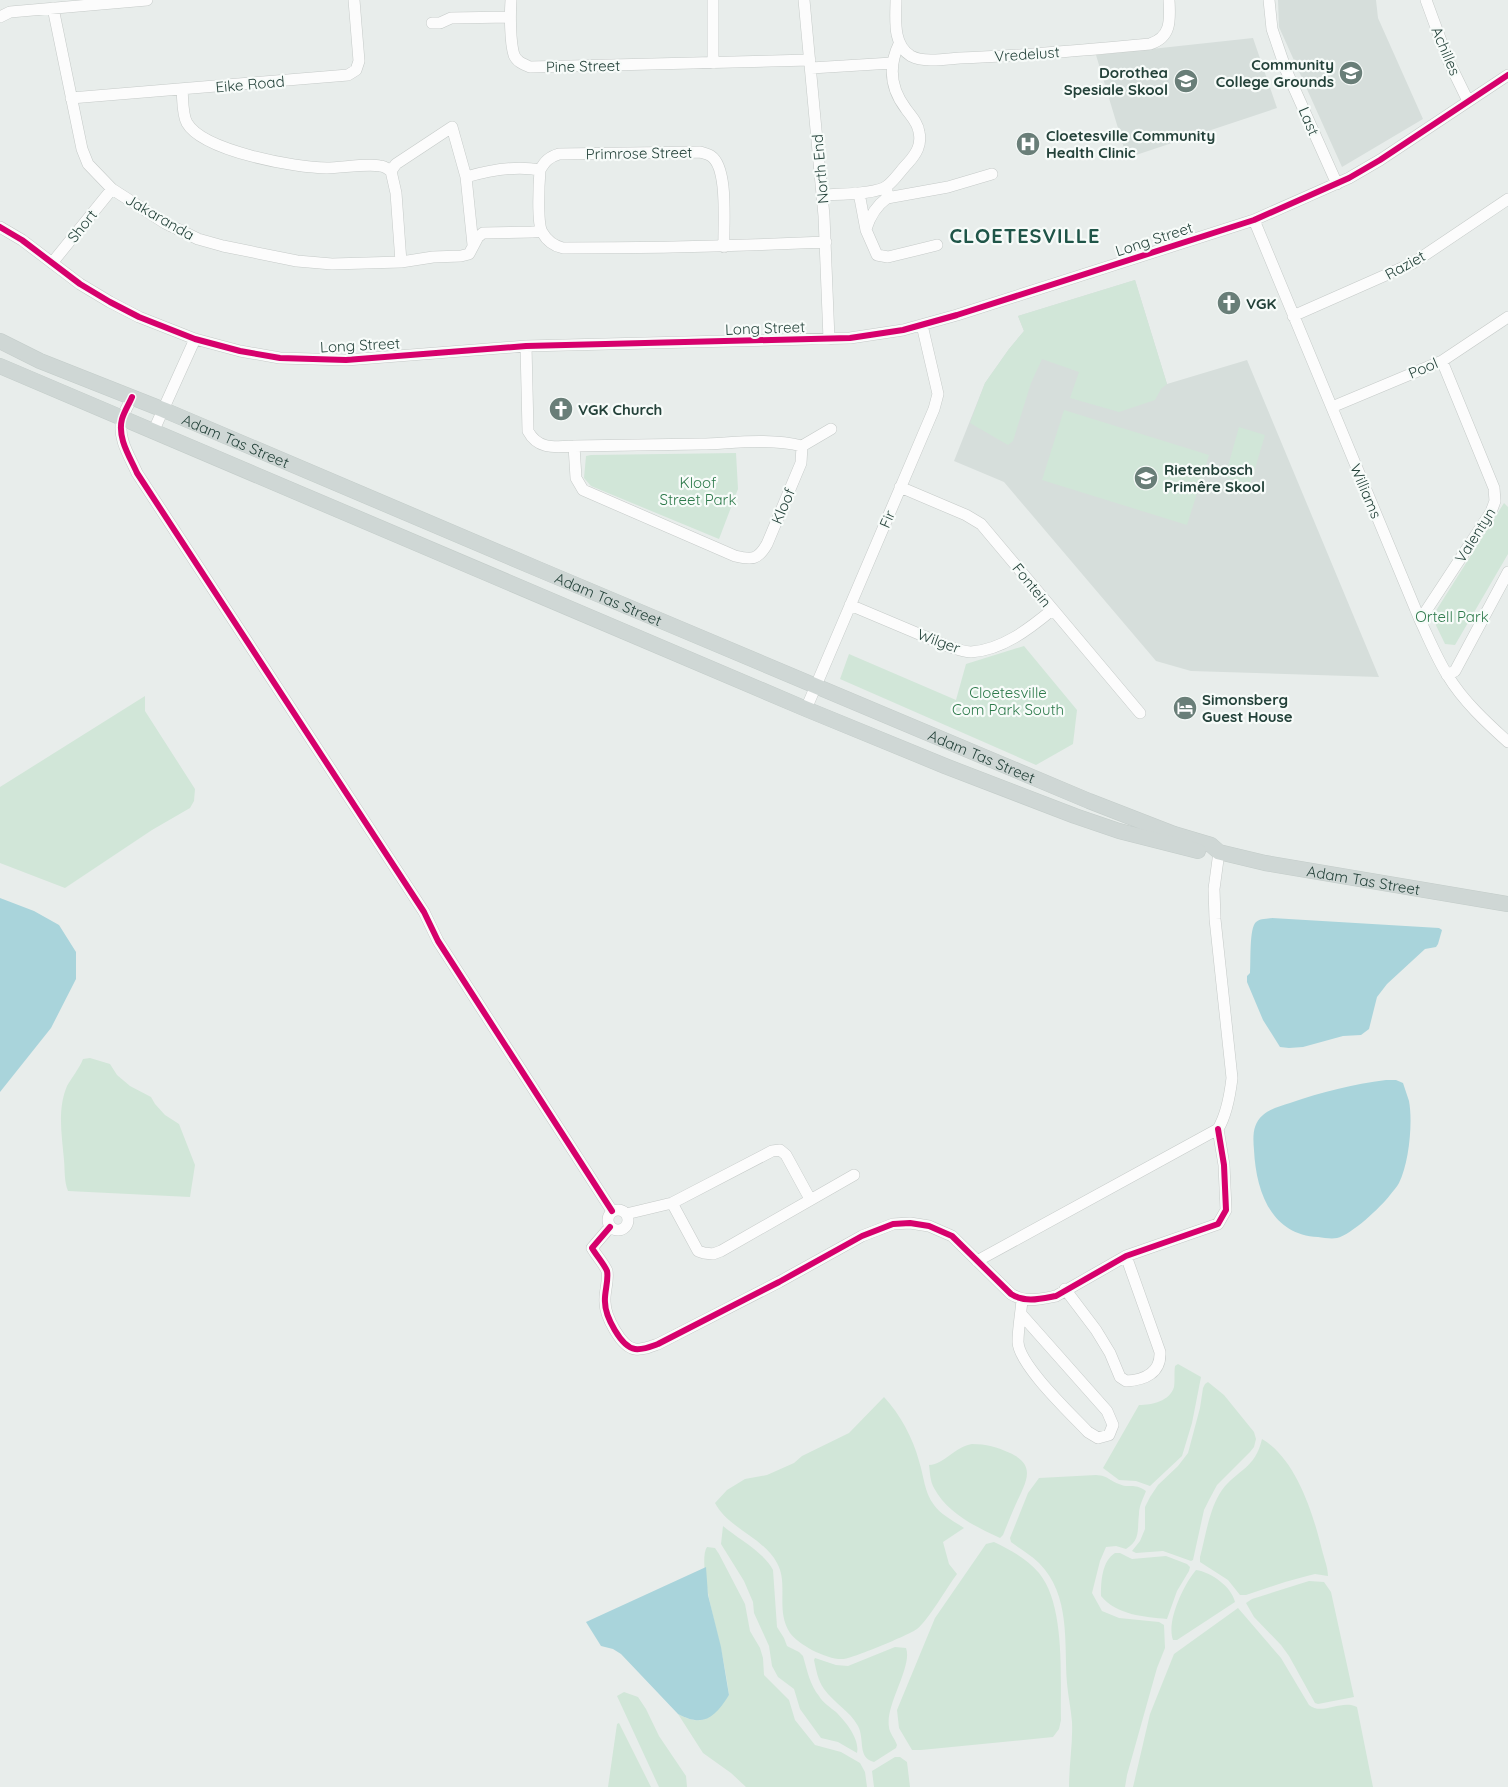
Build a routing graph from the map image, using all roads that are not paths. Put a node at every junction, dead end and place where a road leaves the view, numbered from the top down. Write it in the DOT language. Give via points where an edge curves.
graph roads {
  1 [pos="147,0"];
  2 [pos="354,0"];
  3 [pos="511,0"];
  4 [pos="713,0"];
  5 [pos="804,0"];
  6 [pos="896,0"];
  7 [pos="1169,0"];
  8 [pos="1269,0"];
  9 [pos="1426,0"];
  10 [pos="54,8"];
  11 [pos="0,17"];
  12 [pos="510,17"];
  13 [pos="432,23"];
  14 [pos="899,44"];
  15 [pos="713,63"];
  16 [pos="892,63"];
  17 [pos="810,64"];
  18 [pos="1508,75"];
  19 [pos="182,89"];
  20 [pos="71,98"];
  21 [pos="1468,101"];
  22 [pos="540,170"];
  23 [pos="391,171"];
  24 [pos="992,174"];
  25 [pos="466,177"];
  26 [pos="1336,184"];
  27 [pos="112,189"];
  28 [pos="887,192"];
  29 [pos="859,193"];
  30 [pos="822,195"];
  31 [pos="1508,199"];
  32 [pos="1254,220"];
  33 [pos="0,227"];
  34 [pos="541,230"];
  35 [pos="866,230"];
  36 [pos="826,242"];
  37 [pos="474,245"];
  38 [pos="937,245"];
  39 [pos="724,247"];
  40 [pos="401,262"];
  41 [pos="52,263"];
  42 [pos="1293,316"];
  43 [pos="1508,317"];
  44 [pos="922,325"];
  45 [pos="829,338"];
  46 [pos="195,339"];
  47 [pos="0,341"];
  48 [pos="526,346"];
  49 [pos="1442,361"];
  50 [pos="0,366"];
  51 [pos="132,397"];
  52 [pos="1332,407"];
  53 [pos="164,410"];
  54 [pos="122,419"];
  55 [pos="831,429"];
  56 [pos="153,432"];
  57 [pos="574,446"];
  58 [pos="802,446"];
  59 [pos="900,487"];
  60 [pos="1508,572"];
  61 [pos="850,605"];
  62 [pos="1052,610"];
  63 [pos="1420,620"];
  64 [pos="1447,675"];
  65 [pos="816,686"];
  66 [pos="806,709"];
  67 [pos="1140,713"];
  68 [pos="1508,742"];
  69 [pos="1219,852"];
  70 [pos="1508,904"];
  71 [pos="1218,1129"];
  72 [pos="854,1175"];
  73 [pos="810,1199"];
  74 [pos="672,1203"];
  75 [pos="612,1211"];
  76 [pos="626,1214"];
  77 [pos="610,1227"];
  78 [pos="1126,1256"];
  79 [pos="978,1261"];
  80 [pos="1065,1289"];
  81 [pos="1022,1300"];
  82 [pos="1021,1314"];
  1 -- 10 [label="street"];
  2 -- 19 [label="street, Eike Road" via="360,55 353,73 340,77"];
  3 -- 12 [label="street, Pine Street"];
  4 -- 15 [label="street"];
  5 -- 17 [label="street, North End"];
  6 -- 14 [label="street"];
  7 -- 14 [label="street, Vredelust" via="1166,34 1150,44 927,60 911,56"];
  8 -- 26 [label="street, Last" via="1272,29 1286,70"];
  9 -- 21 [label="street, Achilles" via="1448,60"];
  10 -- 11 [label="street" via="10,12"];
  10 -- 20 [label="street, Jakaranda"];
  12 -- 13 [label="street" via="451,18"];
  12 -- 15 [label="street, Pine Street" via="514,56 530,67"];
  14 -- 16 [label="street"];
  15 -- 17 [label="street, Pine Street"];
  16 -- 17 [label="street, Pine Street"];
  16 -- 28 [label="street" via="895,92 918,126 920,142 916,154"];
  17 -- 30 [label="street, North End"];
  18 -- 21 [label="street, Long Street"];
  19 -- 20 [label="street, Eike Road"];
  19 -- 23 [label="street" via="187,124 226,149 322,168 381,166"];
  20 -- 27 [label="street, Jakaranda" via="85,158"];
  21 -- 26 [label="street, Long Street" via="1380,160"];
  22 -- 25 [label="street" via="492,170"];
  22 -- 34 [label="street"];
  22 -- 39 [label="street, Primrose Street" via="544,162 559,154 700,152 711,156 722,178"];
  23 -- 25 [label="street" via="396,164 452,127"];
  23 -- 40 [label="street" via="396,193"];
  24 -- 28 [label="street" via="948,187"];
  25 -- 37 [label="street"];
  26 -- 32 [label="street, Long Street"];
  27 -- 40 [label="street, Jakaranda" via="165,223 198,239 223,246 297,261 332,264"];
  27 -- 41 [label="street, Short"];
  28 -- 29 [label="street"];
  28 -- 35 [label="street"];
  29 -- 30 [label="street"];
  29 -- 35 [label="street"];
  30 -- 36 [label="street, North End"];
  31 -- 42 [label="street, Raziet" via="1413,263"];
  32 -- 42 [label="street, Williams"];
  32 -- 44 [label="street, Long Street"];
  33 -- 41 [label="street, Long Street"];
  34 -- 37 [label="street" via="483,233"];
  34 -- 39 [label="street" via="548,241 563,248"];
  35 -- 38 [label="street" via="873,249 880,257"];
  36 -- 39 [label="street"];
  36 -- 45 [label="street, North End"];
  37 -- 40 [label="street, Jakaranda" via="469,254 461,256"];
  41 -- 46 [label="street, Long Street" via="117,306"];
  42 -- 52 [label="street, Williams"];
  43 -- 49 [label="street, Pool"];
  44 -- 45 [label="street, Long Street"];
  44 -- 59 [label="street, Fir" via="938,394"];
  45 -- 48 [label="street, Long Street"];
  46 -- 48 [label="street, Long Street" via="240,351 313,360"];
  46 -- 53 [label="street"];
  47 -- 51 [label="main road, Adam Tas Street" via="40,361"];
  48 -- 57 [label="street" via="528,431 539,444"];
  49 -- 52 [label="street, Pool"];
  49 -- 63 [label="street, Valentyn" via="1494,488 1495,501"];
  50 -- 54 [label="main road, Adam Tas Street"];
  51 -- 53 [label="main road, Adam Tas Street"];
  51 -- 54 [label="street"];
  52 -- 63 [label="street, Williams"];
  53 -- 56 [label="street"];
  53 -- 65 [label="main road, Adam Tas Street"];
  54 -- 56 [label="main road, Adam Tas Street"];
  54 -- 75 [label="street" via="124,446 137,473 424,912 438,941"];
  55 -- 58 [label="street"];
  56 -- 66 [label="main road, Adam Tas Street"];
  57 -- 58 [label="street" via="787,442"];
  57 -- 58 [label="street, Kloof" via="576,478 583,490 735,556 753,559 767,544 800,463"];
  59 -- 61 [label="street, Fir"];
  59 -- 62 [label="street, Fontein" via="981,524"];
  60 -- 64 [label="street" via="1455,671"];
  61 -- 62 [label="street, Wilger" via="945,646 971,652 1005,642 1027,631"];
  61 -- 65 [label="street, Fir"];
  62 -- 67 [label="street, Fontein"];
  63 -- 64 [label="street, Williams"];
  64 -- 68 [label="street, Williams" via="1490,726"];
  65 -- 66 [label="street, Fir"];
  65 -- 69 [label="main road, Adam Tas Street" via="1125,816 1211,846"];
  66 -- 69 [label="main road, Adam Tas Street" via="1075,816 1119,831 1211,854"];
  69 -- 70 [label="main road, Adam Tas Street" via="1265,863"];
  69 -- 71 [label="street" via="1214,919 1232,1078 1227,1108"];
  71 -- 78 [label="street" via="1224,1165 1226,1210 1223,1218 1209,1228"];
  71 -- 79 [label="street"];
  72 -- 73 [label="street"];
  73 -- 74 [label="street" via="786,1155 780,1150 772,1151"];
  73 -- 74 [label="street" via="713,1254 698,1251"];
  74 -- 76 [label="street"];
  75 -- 76 [label="street" via="620,1210"];
  75 -- 77 [label="street" via="608,1217"];
  76 -- 77 [label="street" via="628,1222 624,1229"];
  77 -- 79 [label="street" via="592,1248 607,1272 604,1304 610,1321 624,1343 636,1349 658,1344 862,1236 892,1224 930,1226 952,1236"];
  78 -- 80 [label="street"];
  78 -- 80 [label="street" via="1160,1352 1158,1366 1148,1376 1126,1381 1120,1377 1104,1341"];
  79 -- 81 [label="street" via="1011,1294"];
  80 -- 81 [label="street" via="1056,1296"];
  81 -- 82 [label="street"];
  82 -- 82 [label="street" via="1018,1342 1027,1366 1088,1432 1098,1438 1109,1435 1113,1425 1107,1411"];
}
